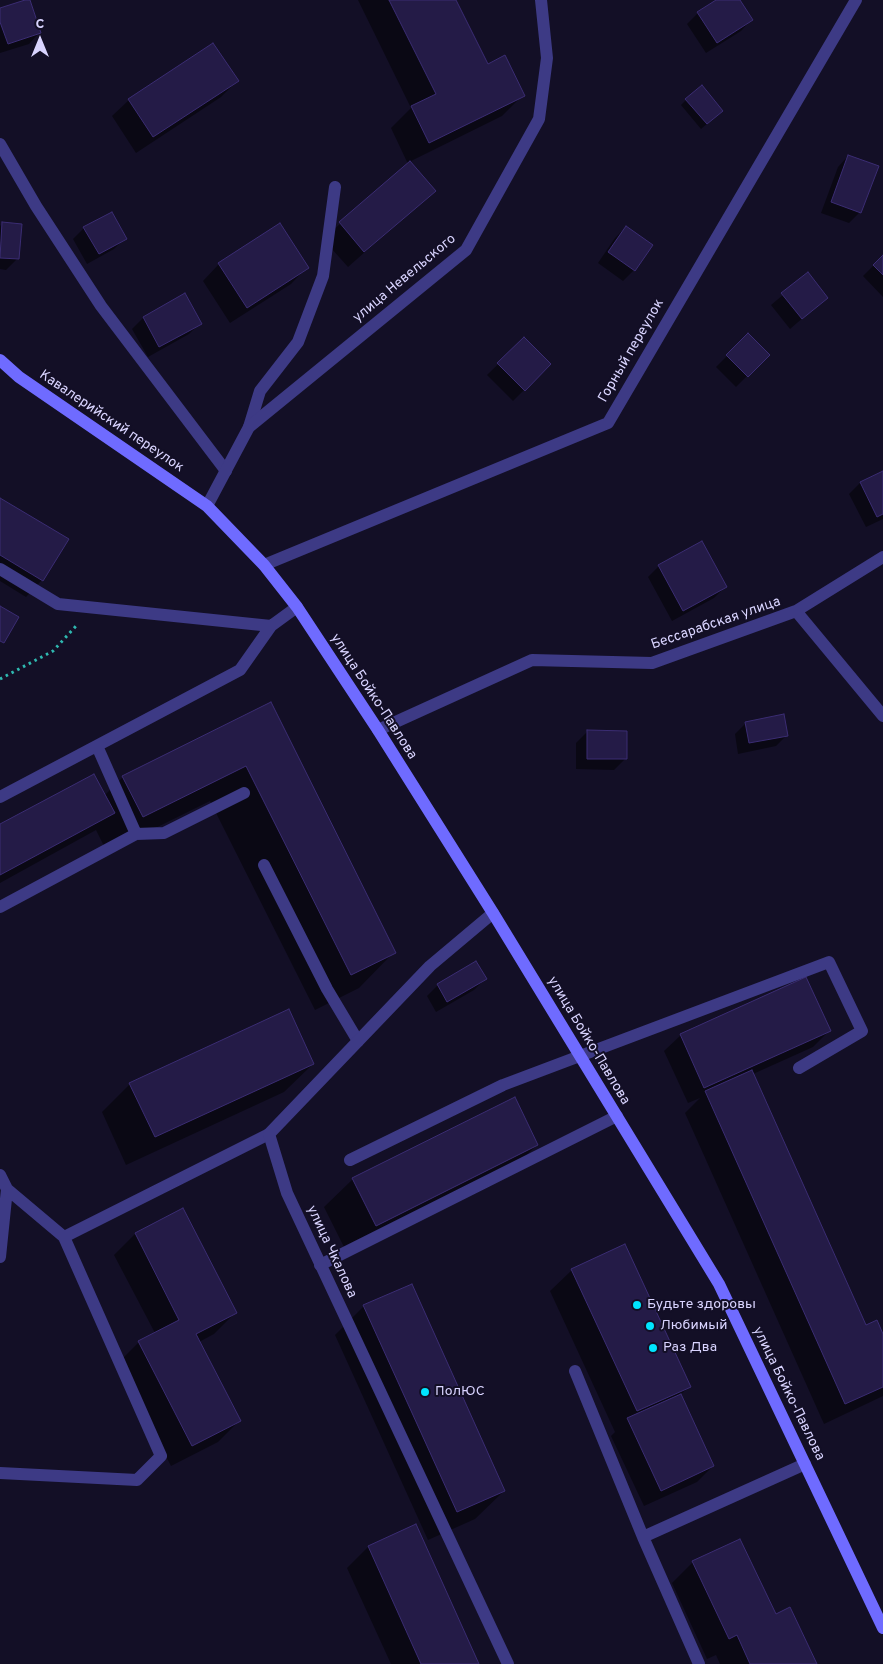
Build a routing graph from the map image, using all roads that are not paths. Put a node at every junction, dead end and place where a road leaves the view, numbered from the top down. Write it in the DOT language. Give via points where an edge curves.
graph roads {
  1 [pos="541,0"];
  2 [pos="856,0"];
  3 [pos="0,144"];
  4 [pos="335,187"];
  5 [pos="0,360"];
  6 [pos="249,427"];
  7 [pos="226,471"];
  8 [pos="207,506"];
  9 [pos="883,557"];
  10 [pos="264,565"];
  11 [pos="0,569"];
  12 [pos="297,608"];
  13 [pos="796,611"];
  14 [pos="271,626"];
  15 [pos="883,716"];
  16 [pos="378,730"];
  17 [pos="96,746"];
  18 [pos="244,792"];
  19 [pos="0,797"];
  20 [pos="136,834"];
  21 [pos="264,865"];
  22 [pos="0,908"];
  23 [pos="493,913"];
  24 [pos="358,1041"];
  25 [pos="580,1056"];
  26 [pos="799,1068"];
  27 [pos="617,1116"];
  28 [pos="269,1134"];
  29 [pos="350,1160"];
  30 [pos="0,1175"];
  31 [pos="7,1189"];
  32 [pos="64,1237"];
  33 [pos="0,1257"];
  34 [pos="320,1265"];
  35 [pos="575,1371"];
  36 [pos="805,1464"];
  37 [pos="0,1473"];
  38 [pos="643,1537"];
  39 [pos="883,1628"];
  40 [pos="508,1664"];
  41 [pos="699,1664"];
  1 -- 6 [label="street, улица Невельского" via="547,58 539,119 466,250"];
  2 -- 10 [label="street, Горный переулок" via="608,423"];
  3 -- 7 [label="street" via="100,306"];
  4 -- 6 [label="street" via="323,276 298,342 260,391"];
  5 -- 8 [label="main road, Кавалерийский переулок" via="18,377"];
  6 -- 7 [label="street, улица Невельского"];
  7 -- 8 [label="street, улица Невельского"];
  8 -- 10 [label="main road, улица Бойко-Павлова"];
  9 -- 13 [label="street, Бессарабская улица"];
  10 -- 12 [label="main road, улица Бойко-Павлова"];
  11 -- 14 [label="street" via="58,604"];
  12 -- 14 [label="street"];
  12 -- 16 [label="main road, улица Бойко-Павлова"];
  13 -- 15 [label="street"];
  13 -- 16 [label="street, Бессарабская улица" via="652,663 532,660"];
  14 -- 17 [label="street" via="240,670"];
  16 -- 23 [label="main road, улица Бойко-Павлова"];
  17 -- 19 [label="street"];
  17 -- 20 [label="street"];
  18 -- 20 [label="street" via="164,833"];
  20 -- 22 [label="street"];
  21 -- 24 [label="street" via="327,989"];
  23 -- 24 [label="street" via="430,966"];
  23 -- 25 [label="main road, улица Бойко-Павлова"];
  24 -- 28 [label="street"];
  25 -- 26 [label="street" via="829,962 862,1031"];
  25 -- 27 [label="main road, улица Бойко-Павлова"];
  25 -- 29 [label="street" via="503,1085"];
  27 -- 34 [label="street"];
  27 -- 36 [label="main road, улица Бойко-Павлова" via="719,1284"];
  28 -- 32 [label="street"];
  28 -- 34 [label="street, улица Чкалова" via="287,1193"];
  30 -- 31 [label="street"];
  31 -- 32 [label="street"];
  31 -- 33 [label="street"];
  32 -- 37 [label="street" via="161,1456 138,1480"];
  34 -- 40 [label="street, улица Чкалова"];
  35 -- 38 [label="street"];
  36 -- 38 [label="street"];
  36 -- 39 [label="main road, улица Бойко-Павлова"];
  38 -- 41 [label="street"];
}
